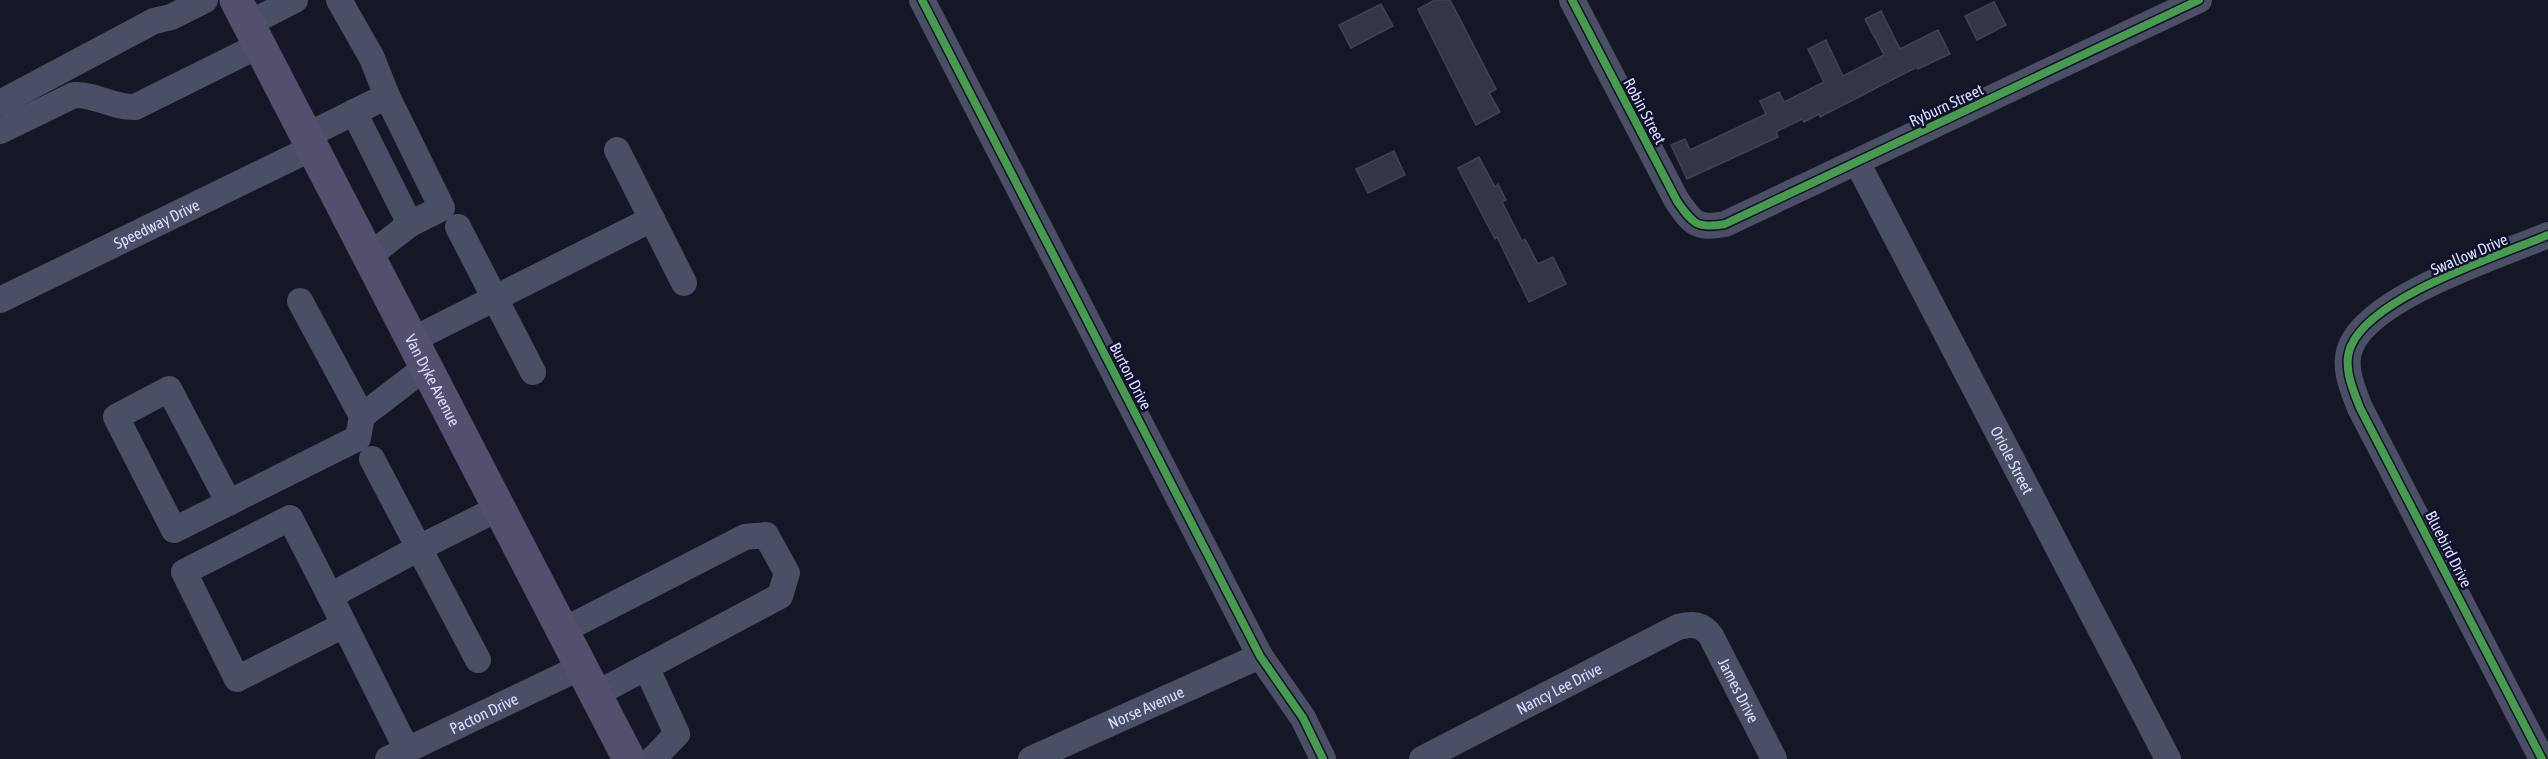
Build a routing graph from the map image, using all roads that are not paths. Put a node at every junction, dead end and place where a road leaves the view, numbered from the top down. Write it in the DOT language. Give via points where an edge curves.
graph roads {
  1 [pos="205,0"];
  2 [pos="295,0"];
  3 [pos="339,0"];
  4 [pos="922,0"];
  5 [pos="1572,0"];
  6 [pos="2199,0"];
  7 [pos="248,23"];
  8 [pos="387,96"];
  9 [pos="0,103"];
  10 [pos="354,112"];
  11 [pos="0,131"];
  12 [pos="309,142"];
  13 [pos="617,150"];
  14 [pos="1857,162"];
  15 [pos="652,219"];
  16 [pos="410,224"];
  17 [pos="458,227"];
  18 [pos="1702,227"];
  19 [pos="2548,235"];
  20 [pos="369,256"];
  21 [pos="684,283"];
  22 [pos="494,299"];
  23 [pos="0,300"];
  24 [pos="300,301"];
  25 [pos="2350,347"];
  26 [pos="419,353"];
  27 [pos="533,372"];
  28 [pos="362,416"];
  29 [pos="372,459"];
  30 [pos="229,503"];
  31 [pos="500,508"];
  32 [pos="419,548"];
  33 [pos="330,596"];
  34 [pos="344,625"];
  35 [pos="1698,625"];
  36 [pos="562,631"];
  37 [pos="1260,656"];
  38 [pos="478,660"];
  39 [pos="646,668"];
  40 [pos="588,681"];
  41 [pos="397,754"];
  42 [pos="629,759"];
  43 [pos="653,759"];
  44 [pos="1031,759"];
  45 [pos="1323,759"];
  46 [pos="1422,759"];
  47 [pos="1774,759"];
  48 [pos="2168,759"];
  49 [pos="2542,759"];
  1 -- 9 [label="street" via="154,21"];
  2 -- 7 [label="street"];
  3 -- 8 [label="street" via="372,58"];
  4 -- 37 [label="street, Burton Drive"];
  5 -- 18 [label="street, Robin Street" via="1677,201 1688,218"];
  6 -- 14 [label="street, Ryburn Street"];
  7 -- 11 [label="street" via="135,107 74,95"];
  7 -- 12 [label="main road, Van Dyke Avenue"];
  8 -- 10 [label="street, Speedway Drive"];
  8 -- 16 [label="street" via="442,208"];
  10 -- 12 [label="street, Speedway Drive"];
  10 -- 16 [label="street"];
  12 -- 20 [label="main road, Van Dyke Avenue"];
  12 -- 23 [label="street, Speedway Drive"];
  13 -- 15 [label="street"];
  14 -- 18 [label="street, Ryburn Street" via="1725,224"];
  14 -- 48 [label="street, Oriole Street"];
  15 -- 21 [label="street"];
  15 -- 22 [label="street"];
  16 -- 20 [label="street"];
  17 -- 22 [label="street"];
  19 -- 25 [label="street, Swallow Drive" via="2438,281 2384,309"];
  20 -- 26 [label="main road, Van Dyke Avenue"];
  22 -- 26 [label="street"];
  22 -- 27 [label="street"];
  24 -- 28 [label="street"];
  25 -- 49 [label="street, Bluebird Drive" via="2351,384 2360,408"];
  26 -- 28 [label="street"];
  26 -- 31 [label="main road, Van Dyke Avenue"];
  28 -- 30 [label="street" via="358,438"];
  29 -- 32 [label="street"];
  30 -- 30 [label="street" via="174,530 116,417 169,388"];
  31 -- 32 [label="street"];
  31 -- 36 [label="main road, Van Dyke Avenue"];
  32 -- 33 [label="street"];
  32 -- 38 [label="street"];
  33 -- 34 [label="street"];
  33 -- 34 [label="street" via="290,518 184,572 237,679"];
  34 -- 41 [label="street"];
  35 -- 46 [label="street, Nancy Lee Drive" via="1678,627"];
  35 -- 47 [label="street, James Drive" via="1711,636"];
  36 -- 39 [label="street, Pacton Drive" via="745,537 766,535 787,573 780,596"];
  36 -- 40 [label="main road, Van Dyke Avenue"];
  37 -- 44 [label="street, Norse Avenue"];
  37 -- 45 [label="street, Burton Drive" via="1303,718"];
  39 -- 40 [label="street, Pacton Drive"];
  39 -- 43 [label="street" via="677,734"];
  40 -- 41 [label="street, Pacton Drive"];
  40 -- 42 [label="main road, Van Dyke Avenue"];
}
